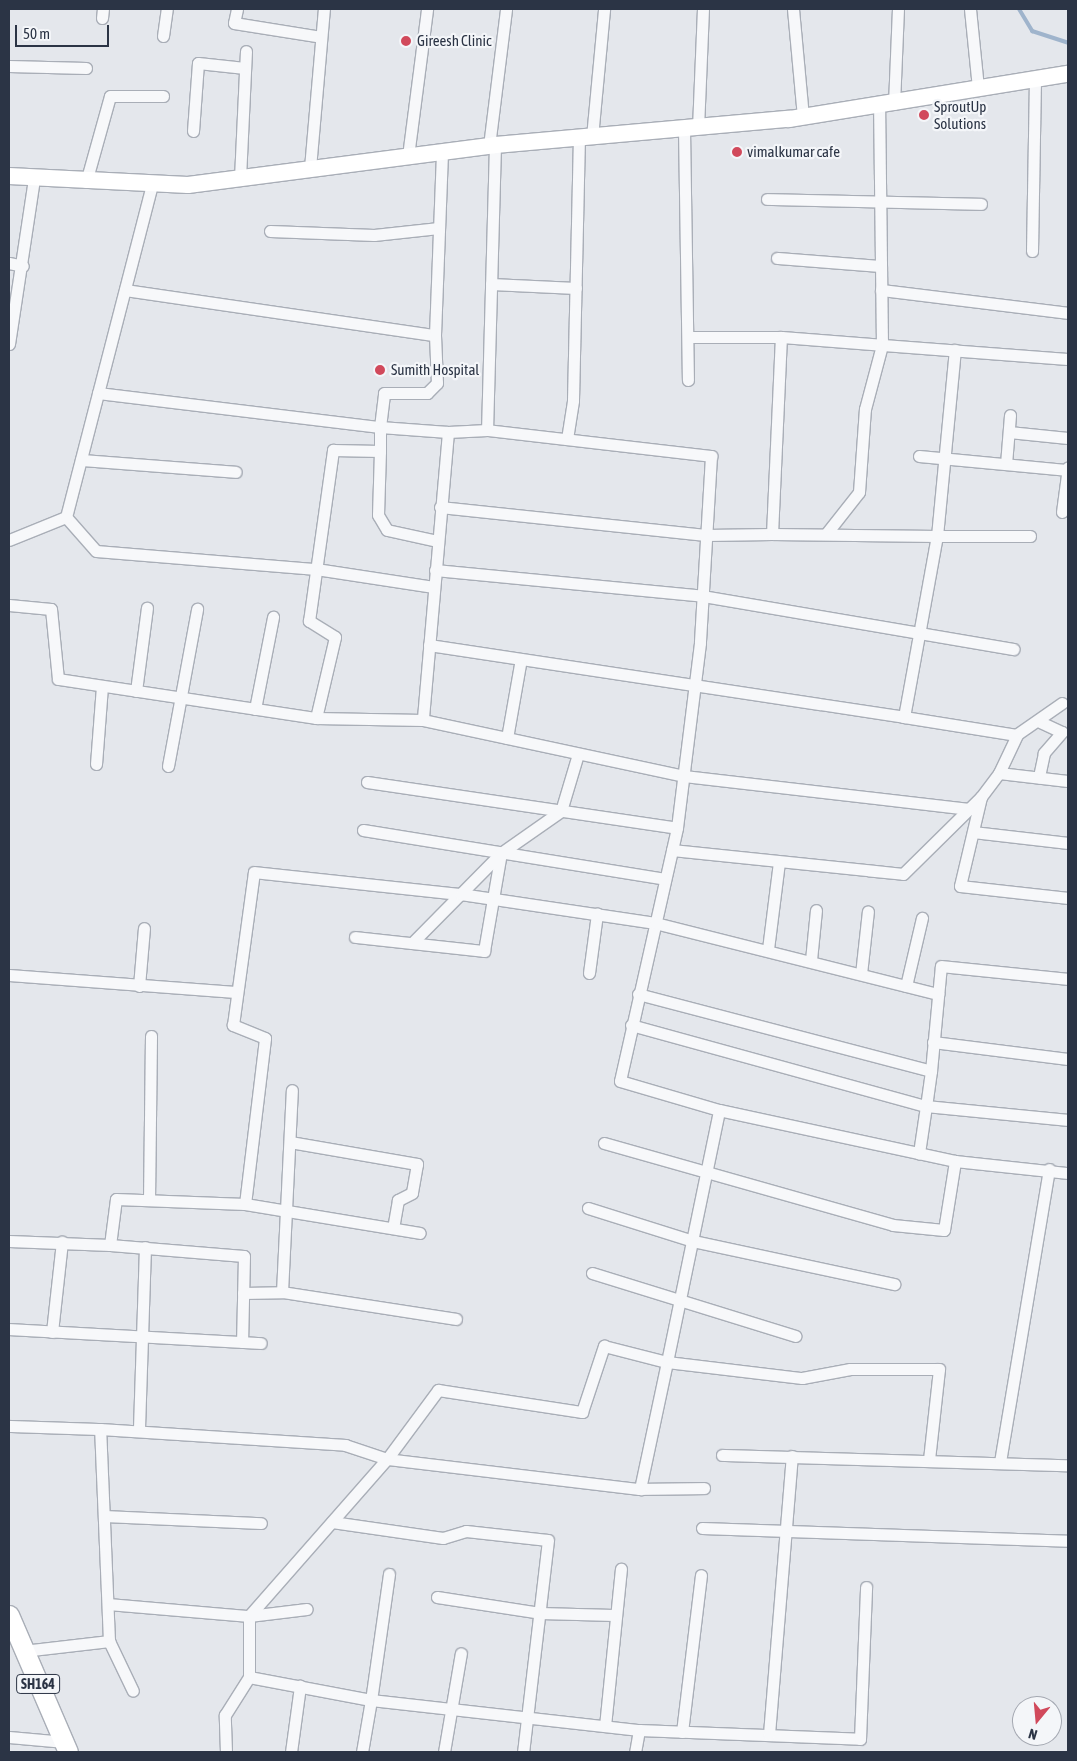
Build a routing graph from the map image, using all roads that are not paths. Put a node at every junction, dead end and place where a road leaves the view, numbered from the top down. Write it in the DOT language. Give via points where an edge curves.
graph roads {
  1 [pos="167,9"];
  2 [pos="237,9"];
  3 [pos="324,9"];
  4 [pos="427,9"];
  5 [pos="506,9"];
  6 [pos="604,9"];
  7 [pos="703,9"];
  8 [pos="793,9"];
  9 [pos="898,9"];
  10 [pos="970,9"];
  11 [pos="162,36"];
  12 [pos="321,37"];
  13 [pos="246,51"];
  14 [pos="9,66"];
  15 [pos="86,68"];
  16 [pos="245,68"];
  17 [pos="1068,74"];
  18 [pos="1035,78"];
  19 [pos="978,88"];
  20 [pos="163,96"];
  21 [pos="887,105"];
  22 [pos="803,117"];
  23 [pos="691,129"];
  24 [pos="193,132"];
  25 [pos="585,138"];
  26 [pos="492,146"];
  27 [pos="442,151"];
  28 [pos="408,156"];
  29 [pos="310,168"];
  30 [pos="9,176"];
  31 [pos="240,178"];
  32 [pos="34,179"];
  33 [pos="86,182"];
  34 [pos="152,185"];
  35 [pos="767,199"];
  36 [pos="880,201"];
  37 [pos="981,204"];
  38 [pos="439,228"];
  39 [pos="270,231"];
  40 [pos="1032,251"];
  41 [pos="777,258"];
  42 [pos="9,263"];
  43 [pos="23,266"];
  44 [pos="881,266"];
  45 [pos="491,284"];
  46 [pos="576,288"];
  47 [pos="125,290"];
  48 [pos="881,290"];
  49 [pos="1068,313"];
  50 [pos="436,335"];
  51 [pos="690,337"];
  52 [pos="781,337"];
  53 [pos="9,344"];
  54 [pos="882,345"];
  55 [pos="955,350"];
  56 [pos="1068,359"];
  57 [pos="688,380"];
  58 [pos="98,393"];
  59 [pos="1010,415"];
  60 [pos="380,427"];
  61 [pos="487,430"];
  62 [pos="448,432"];
  63 [pos="1009,432"];
  64 [pos="1068,438"];
  65 [pos="567,440"];
  66 [pos="380,451"];
  67 [pos="919,456"];
  68 [pos="945,458"];
  69 [pos="81,460"];
  70 [pos="1006,464"];
  71 [pos="1068,468"];
  72 [pos="236,472"];
  73 [pos="440,507"];
  74 [pos="1062,512"];
  75 [pos="66,517"];
  76 [pos="772,534"];
  77 [pos="826,534"];
  78 [pos="706,536"];
  79 [pos="937,536"];
  80 [pos="1030,536"];
  81 [pos="9,540"];
  82 [pos="438,540"];
  83 [pos="316,569"];
  84 [pos="435,570"];
  85 [pos="434,587"];
  86 [pos="703,596"];
  87 [pos="9,605"];
  88 [pos="147,608"];
  89 [pos="197,609"];
  90 [pos="273,617"];
  91 [pos="917,632"];
  92 [pos="429,645"];
  93 [pos="1014,649"];
  94 [pos="521,659"];
  95 [pos="695,685"];
  96 [pos="102,686"];
  97 [pos="136,691"];
  98 [pos="181,698"];
  99 [pos="1062,703"];
  100 [pos="255,709"];
  101 [pos="904,717"];
  102 [pos="316,718"];
  103 [pos="423,720"];
  104 [pos="1038,720"];
  105 [pos="1016,735"];
  106 [pos="507,738"];
  107 [pos="578,754"];
  108 [pos="96,764"];
  109 [pos="168,766"];
  110 [pos="999,773"];
  111 [pos="684,776"];
  112 [pos="1039,777"];
  113 [pos="1068,781"];
  114 [pos="367,782"];
  115 [pos="982,798"];
  116 [pos="969,809"];
  117 [pos="560,811"];
  118 [pos="677,828"];
  119 [pos="363,830"];
  120 [pos="973,832"];
  121 [pos="1068,843"];
  122 [pos="672,850"];
  123 [pos="501,853"];
  124 [pos="779,862"];
  125 [pos="665,879"];
  126 [pos="461,894"];
  127 [pos="493,898"];
  128 [pos="1068,898"];
  129 [pos="816,910"];
  130 [pos="868,911"];
  131 [pos="597,914"];
  132 [pos="922,918"];
  133 [pos="655,923"];
  134 [pos="144,928"];
  135 [pos="355,937"];
  136 [pos="412,943"];
  137 [pos="768,948"];
  138 [pos="811,960"];
  139 [pos="589,973"];
  140 [pos="861,974"];
  141 [pos="9,975"];
  142 [pos="1068,979"];
  143 [pos="139,986"];
  144 [pos="906,986"];
  145 [pos="234,992"];
  146 [pos="638,994"];
  147 [pos="938,994"];
  148 [pos="631,1025"];
  149 [pos="151,1036"];
  150 [pos="933,1042"];
  151 [pos="1068,1059"];
  152 [pos="930,1071"];
  153 [pos="292,1090"];
  154 [pos="926,1106"];
  155 [pos="720,1110"];
  156 [pos="1068,1120"];
  157 [pos="290,1142"];
  158 [pos="604,1143"];
  159 [pos="919,1153"];
  160 [pos="955,1161"];
  161 [pos="1049,1169"];
  162 [pos="706,1171"];
  163 [pos="1068,1173"];
  164 [pos="149,1200"];
  165 [pos="245,1204"];
  166 [pos="588,1208"];
  167 [pos="288,1209"];
  168 [pos="393,1227"];
  169 [pos="420,1233"];
  170 [pos="9,1241"];
  171 [pos="693,1241"];
  172 [pos="62,1242"];
  173 [pos="110,1245"];
  174 [pos="145,1247"];
  175 [pos="592,1273"];
  176 [pos="894,1284"];
  177 [pos="282,1292"];
  178 [pos="243,1293"];
  179 [pos="680,1299"];
  180 [pos="456,1319"];
  181 [pos="9,1329"];
  182 [pos="52,1332"];
  183 [pos="141,1334"];
  184 [pos="795,1336"];
  185 [pos="242,1342"];
  186 [pos="262,1342"];
  187 [pos="667,1362"];
  188 [pos="9,1426"];
  189 [pos="138,1428"];
  190 [pos="100,1429"];
  191 [pos="722,1455"];
  192 [pos="792,1456"];
  193 [pos="388,1459"];
  194 [pos="929,1459"];
  195 [pos="1000,1462"];
  196 [pos="1068,1465"];
  197 [pos="704,1488"];
  198 [pos="640,1489"];
  199 [pos="104,1516"];
  200 [pos="261,1522"];
  201 [pos="332,1522"];
  202 [pos="702,1528"];
  203 [pos="783,1532"];
  204 [pos="1068,1542"];
  205 [pos="621,1570"];
  206 [pos="389,1574"];
  207 [pos="701,1575"];
  208 [pos="866,1587"];
  209 [pos="436,1597"];
  210 [pos="108,1604"];
  211 [pos="307,1609"];
  212 [pos="540,1613"];
  213 [pos="9,1615"];
  214 [pos="616,1615"];
  215 [pos="249,1616"];
  216 [pos="110,1641"];
  217 [pos="23,1650"];
  218 [pos="461,1653"];
  219 [pos="250,1677"];
  220 [pos="300,1686"];
  221 [pos="133,1691"];
  222 [pos="371,1700"];
  223 [pos="450,1708"];
  224 [pos="528,1717"];
  225 [pos="605,1726"];
  226 [pos="639,1730"];
  227 [pos="682,1732"];
  228 [pos="769,1734"];
  229 [pos="9,1737"];
  230 [pos="66,1747"];
  231 [pos="226,1752"];
  232 [pos="290,1752"];
  233 [pos="362,1752"];
  234 [pos="444,1752"];
  235 [pos="523,1752"];
  236 [pos="635,1752"];
  1 -- 11 [label="street"];
  2 -- 12 [label="street" via="234,23"];
  3 -- 12 [label="street"];
  4 -- 28 [label="street"];
  5 -- 26 [label="street"];
  6 -- 25 [label="street"];
  7 -- 23 [label="street"];
  8 -- 22 [label="street"];
  9 -- 21 [label="street"];
  10 -- 19 [label="street"];
  12 -- 29 [label="street"];
  13 -- 16 [label="street"];
  14 -- 15 [label="street"];
  16 -- 24 [label="street" via="198,63"];
  16 -- 31 [label="street"];
  17 -- 18 [label="main road"];
  18 -- 19 [label="main road"];
  18 -- 40 [label="street"];
  19 -- 21 [label="main road"];
  20 -- 33 [label="street" via="110,96"];
  21 -- 22 [label="main road"];
  21 -- 36 [label="street"];
  22 -- 23 [label="main road"];
  23 -- 25 [label="main road"];
  23 -- 51 [label="street"];
  25 -- 26 [label="main road"];
  25 -- 46 [label="street"];
  26 -- 27 [label="main road"];
  26 -- 45 [label="street"];
  27 -- 28 [label="main road"];
  27 -- 38 [label="street"];
  28 -- 29 [label="main road"];
  29 -- 31 [label="main road"];
  30 -- 32 [label="main road"];
  31 -- 34 [label="main road"];
  32 -- 33 [label="main road"];
  32 -- 43 [label="street"];
  33 -- 34 [label="main road"];
  34 -- 47 [label="street"];
  35 -- 36 [label="street"];
  36 -- 37 [label="street"];
  36 -- 44 [label="street"];
  38 -- 39 [label="street" via="374,235"];
  38 -- 50 [label="street"];
  41 -- 44 [label="street"];
  42 -- 43 [label="street"];
  43 -- 53 [label="street"];
  44 -- 48 [label="street"];
  45 -- 46 [label="street"];
  45 -- 61 [label="street"];
  46 -- 65 [label="street" via="573,400"];
  47 -- 50 [label="street"];
  47 -- 58 [label="street"];
  48 -- 49 [label="street"];
  48 -- 54 [label="street"];
  50 -- 60 [label="street" via="437,383 427,393 384,393"];
  51 -- 52 [label="street"];
  51 -- 57 [label="street"];
  52 -- 54 [label="street"];
  52 -- 76 [label="street"];
  54 -- 55 [label="street"];
  54 -- 77 [label="street" via="865,409 859,492"];
  55 -- 56 [label="street"];
  55 -- 68 [label="street"];
  58 -- 60 [label="street"];
  58 -- 69 [label="street"];
  59 -- 63 [label="street"];
  60 -- 62 [label="street"];
  60 -- 66 [label="street"];
  61 -- 62 [label="street"];
  61 -- 65 [label="street"];
  62 -- 73 [label="street"];
  63 -- 64 [label="street"];
  63 -- 70 [label="street"];
  65 -- 78 [label="street" via="711,456"];
  66 -- 82 [label="street" via="378,515 387,530"];
  66 -- 83 [label="street" via="333,450"];
  67 -- 68 [label="street"];
  68 -- 70 [label="street"];
  68 -- 79 [label="street"];
  69 -- 72 [label="street"];
  69 -- 75 [label="street"];
  70 -- 71 [label="street"];
  71 -- 74 [label="street"];
  73 -- 78 [label="street"];
  73 -- 82 [label="street"];
  75 -- 81 [label="street"];
  75 -- 83 [label="street" via="96,551"];
  76 -- 77 [label="street"];
  76 -- 78 [label="street"];
  77 -- 79 [label="street"];
  78 -- 86 [label="street"];
  79 -- 80 [label="street"];
  79 -- 91 [label="street"];
  82 -- 84 [label="street"];
  83 -- 85 [label="street"];
  83 -- 102 [label="street" via="309,621 335,637"];
  84 -- 85 [label="street"];
  84 -- 86 [label="street"];
  85 -- 92 [label="street"];
  86 -- 91 [label="street"];
  86 -- 95 [label="street"];
  87 -- 96 [label="street" via="51,609 58,679"];
  88 -- 97 [label="street"];
  89 -- 98 [label="street"];
  90 -- 100 [label="street"];
  91 -- 93 [label="street"];
  91 -- 101 [label="street"];
  92 -- 94 [label="street"];
  92 -- 103 [label="street"];
  94 -- 95 [label="street"];
  94 -- 106 [label="street"];
  95 -- 101 [label="street"];
  95 -- 111 [label="street"];
  96 -- 97 [label="street"];
  96 -- 108 [label="street"];
  97 -- 98 [label="street"];
  98 -- 100 [label="street"];
  98 -- 109 [label="street"];
  99 -- 104 [label="street"];
  100 -- 102 [label="street"];
  101 -- 105 [label="street"];
  102 -- 103 [label="street"];
  103 -- 106 [label="street"];
  104 -- 105 [label="street"];
  104 -- 112 [label="street" via="1062,732 1044,753"];
  105 -- 110 [label="street"];
  106 -- 107 [label="street"];
  107 -- 111 [label="street"];
  107 -- 117 [label="street"];
  110 -- 112 [label="street"];
  110 -- 115 [label="street"];
  111 -- 116 [label="street"];
  111 -- 118 [label="street"];
  112 -- 113 [label="street"];
  114 -- 117 [label="street"];
  115 -- 116 [label="street"];
  115 -- 120 [label="street"];
  116 -- 124 [label="street" via="903,874"];
  117 -- 118 [label="street"];
  117 -- 123 [label="street"];
  118 -- 122 [label="street"];
  119 -- 123 [label="street"];
  120 -- 121 [label="street"];
  120 -- 128 [label="street" via="960,886"];
  122 -- 124 [label="street"];
  122 -- 125 [label="street"];
  123 -- 125 [label="street"];
  123 -- 126 [label="street"];
  123 -- 127 [label="street"];
  124 -- 137 [label="street"];
  125 -- 133 [label="street"];
  126 -- 127 [label="street"];
  126 -- 136 [label="street"];
  126 -- 145 [label="street" via="254,872"];
  127 -- 131 [label="street"];
  127 -- 136 [label="street" via="484,951"];
  129 -- 138 [label="street"];
  130 -- 140 [label="street"];
  131 -- 133 [label="street"];
  131 -- 139 [label="street"];
  132 -- 144 [label="street"];
  133 -- 137 [label="street"];
  133 -- 146 [label="street"];
  134 -- 143 [label="street"];
  135 -- 136 [label="street"];
  137 -- 138 [label="street"];
  138 -- 140 [label="street"];
  140 -- 144 [label="street"];
  141 -- 143 [label="street"];
  142 -- 147 [label="street" via="941,966"];
  143 -- 145 [label="street"];
  144 -- 147 [label="street"];
  145 -- 165 [label="street" via="233,1025 265,1038"];
  146 -- 148 [label="street"];
  146 -- 152 [label="street"];
  147 -- 150 [label="street"];
  148 -- 154 [label="street"];
  148 -- 155 [label="street" via="620,1081"];
  149 -- 164 [label="street"];
  150 -- 151 [label="street"];
  150 -- 152 [label="street"];
  152 -- 154 [label="street"];
  153 -- 157 [label="street"];
  154 -- 156 [label="street"];
  154 -- 159 [label="street"];
  155 -- 159 [label="street"];
  155 -- 162 [label="street"];
  157 -- 167 [label="street"];
  157 -- 168 [label="street" via="417,1164 412,1193 398,1200"];
  158 -- 162 [label="street"];
  159 -- 160 [label="street"];
  160 -- 161 [label="street"];
  160 -- 162 [label="street" via="944,1230 893,1225"];
  161 -- 163 [label="street"];
  161 -- 195 [label="street"];
  162 -- 171 [label="street"];
  164 -- 165 [label="street"];
  164 -- 173 [label="street" via="116,1199"];
  165 -- 167 [label="street"];
  166 -- 171 [label="street"];
  167 -- 168 [label="street"];
  167 -- 177 [label="street"];
  168 -- 169 [label="street"];
  170 -- 172 [label="street"];
  171 -- 176 [label="street"];
  171 -- 179 [label="street"];
  172 -- 173 [label="street"];
  172 -- 182 [label="street"];
  173 -- 174 [label="street"];
  174 -- 178 [label="street" via="244,1256"];
  174 -- 183 [label="street"];
  175 -- 179 [label="street"];
  177 -- 178 [label="street"];
  177 -- 180 [label="street"];
  178 -- 185 [label="street"];
  179 -- 184 [label="street"];
  179 -- 187 [label="street"];
  181 -- 182 [label="street"];
  182 -- 183 [label="street"];
  183 -- 185 [label="street"];
  183 -- 189 [label="street"];
  185 -- 186 [label="street"];
  187 -- 193 [label="street" via="604,1346 582,1412 438,1390"];
  187 -- 194 [label="street" via="802,1378 850,1369 939,1369"];
  187 -- 198 [label="street"];
  188 -- 190 [label="street"];
  189 -- 190 [label="street"];
  189 -- 193 [label="street" via="345,1445"];
  190 -- 199 [label="street"];
  191 -- 192 [label="street"];
  192 -- 194 [label="street"];
  192 -- 203 [label="street"];
  193 -- 198 [label="street"];
  193 -- 201 [label="street"];
  194 -- 195 [label="street"];
  195 -- 196 [label="street"];
  197 -- 198 [label="street"];
  199 -- 200 [label="street"];
  199 -- 210 [label="street"];
  201 -- 212 [label="street" via="442,1538 466,1531 548,1540"];
  201 -- 215 [label="street"];
  202 -- 203 [label="street"];
  203 -- 204 [label="street"];
  203 -- 228 [label="street"];
  205 -- 214 [label="street"];
  206 -- 222 [label="street"];
  207 -- 227 [label="street"];
  208 -- 228 [label="street" via="860,1739"];
  209 -- 212 [label="street"];
  210 -- 215 [label="street"];
  210 -- 216 [label="street"];
  211 -- 215 [label="street"];
  212 -- 214 [label="street"];
  212 -- 224 [label="street"];
  213 -- 217 [label="main road, SH164"];
  214 -- 225 [label="street"];
  215 -- 219 [label="street"];
  216 -- 217 [label="street"];
  216 -- 221 [label="street"];
  217 -- 230 [label="main road, SH164"];
  218 -- 223 [label="street"];
  219 -- 220 [label="street"];
  219 -- 231 [label="street" via="226,1715"];
  220 -- 222 [label="street"];
  220 -- 232 [label="street"];
  222 -- 223 [label="street"];
  222 -- 233 [label="street"];
  223 -- 224 [label="street"];
  223 -- 234 [label="street"];
  224 -- 225 [label="street"];
  224 -- 235 [label="street"];
  225 -- 226 [label="street"];
  226 -- 227 [label="street"];
  226 -- 236 [label="street"];
  227 -- 228 [label="street"];
  229 -- 230 [label="street"];
}
